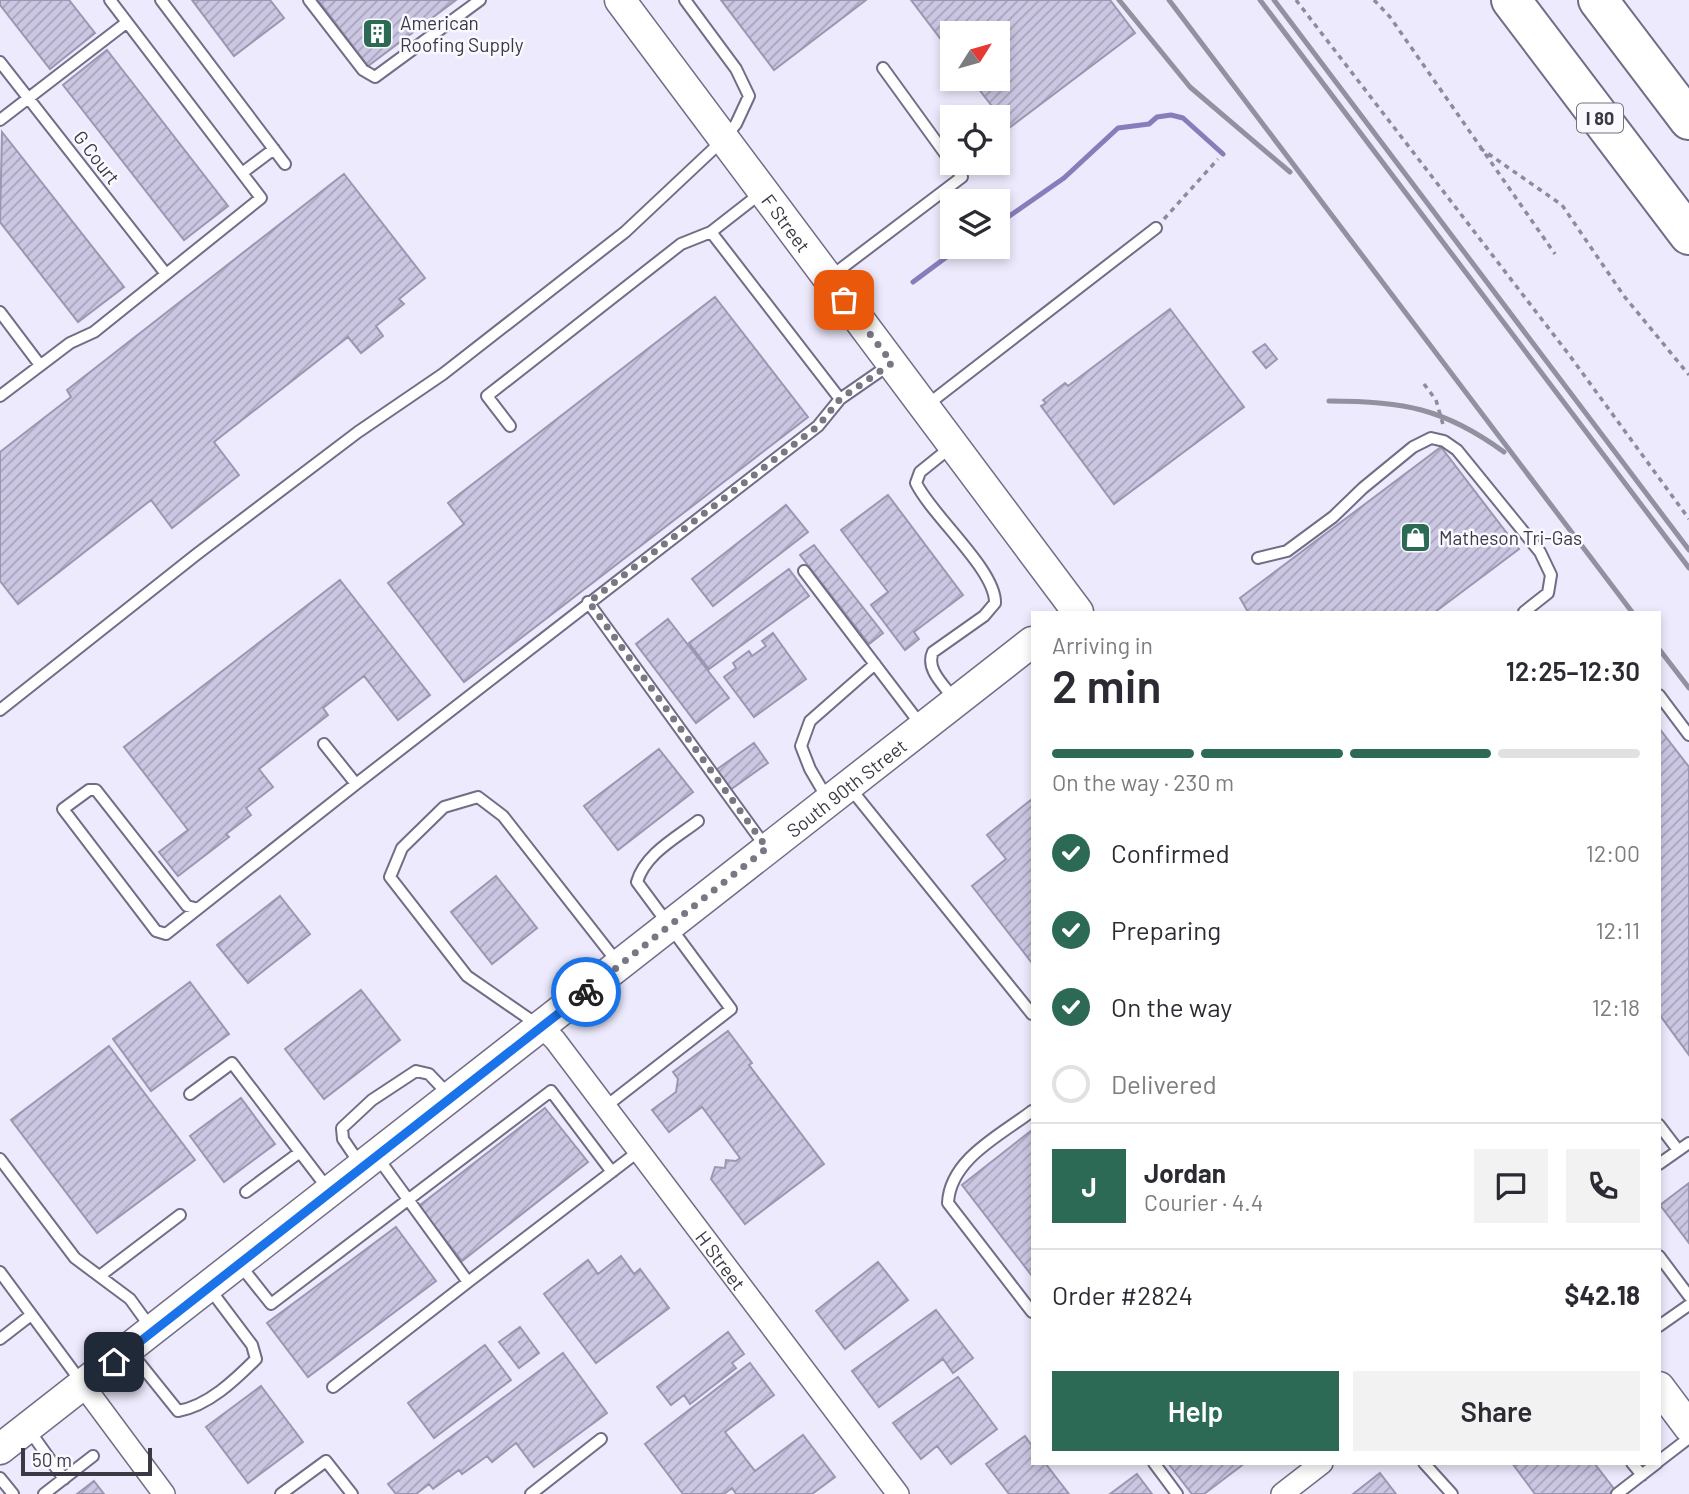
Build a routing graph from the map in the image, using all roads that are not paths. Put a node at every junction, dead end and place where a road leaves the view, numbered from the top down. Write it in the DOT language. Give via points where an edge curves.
graph roads {
  1 [pos="110,0"];
  2 [pos="161,0"];
  3 [pos="309,0"];
  4 [pos="480,0"];
  5 [pos="620,0"];
  6 [pos="685,0"];
  7 [pos="1511,0"];
  8 [pos="1598,0"];
  9 [pos="126,23"];
  10 [pos="0,62"];
  11 [pos="883,68"];
  12 [pos="28,98"];
  13 [pos="0,120"];
  14 [pos="1689,120"];
  15 [pos="724,138"];
  16 [pos="274,149"];
  17 [pos="285,164"];
  18 [pos="242,173"];
  19 [pos="763,191"];
  20 [pos="1156,228"];
  21 [pos="711,232"];
  22 [pos="1689,235"];
  23 [pos="166,274"];
  24 [pos="828,278"];
  25 [pos="0,312"];
  26 [pos="892,363"];
  27 [pos="40,365"];
  28 [pos="0,396"];
  29 [pos="840,399"];
  30 [pos="925,407"];
  31 [pos="510,425"];
  32 [pos="953,445"];
  33 [pos="1258,558"];
  34 [pos="804,571"];
  35 [pos="589,602"];
  36 [pos="1075,611"];
  37 [pos="1525,611"];
  38 [pos="1031,643"];
  39 [pos="875,664"];
  40 [pos="1661,698"];
  41 [pos="956,702"];
  42 [pos="0,710"];
  43 [pos="923,727"];
  44 [pos="1689,735"];
  45 [pos="324,744"];
  46 [pos="356,784"];
  47 [pos="839,793"];
  48 [pos="698,821"];
  49 [pos="767,848"];
  50 [pos="198,909"];
  51 [pos="669,925"];
  52 [pos="619,966"];
  53 [pos="1031,1013"];
  54 [pos="542,1027"];
  55 [pos="190,1094"];
  56 [pos="451,1097"];
  57 [pos="605,1107"];
  58 [pos="1031,1112"];
  59 [pos="1661,1128"];
  60 [pos="1689,1143"];
  61 [pos="1678,1150"];
  62 [pos="300,1152"];
  63 [pos="639,1152"];
  64 [pos="0,1159"];
  65 [pos="369,1161"];
  66 [pos="1661,1163"];
  67 [pos="612,1172"];
  68 [pos="330,1191"];
  69 [pos="246,1192"];
  70 [pos="408,1202"];
  71 [pos="180,1215"];
  72 [pos="1661,1259"];
  73 [pos="238,1263"];
  74 [pos="0,1272"];
  75 [pos="101,1275"];
  76 [pos="468,1282"];
  77 [pos="208,1287"];
  78 [pos="1689,1296"];
  79 [pos="1689,1306"];
  80 [pos="1031,1311"];
  81 [pos="32,1315"];
  82 [pos="1661,1325"];
  83 [pos="153,1331"];
  84 [pos="0,1339"];
  85 [pos="129,1350"];
  86 [pos="83,1385"];
  87 [pos="333,1387"];
  88 [pos="1661,1390"];
  89 [pos="1689,1427"];
  90 [pos="27,1428"];
  91 [pos="1689,1438"];
  92 [pos="601,1440"];
  93 [pos="0,1449"];
  94 [pos="93,1456"];
  95 [pos="1661,1460"];
  96 [pos="1155,1465"];
  97 [pos="1317,1465"];
  98 [pos="1426,1465"];
  99 [pos="1634,1465"];
  100 [pos="1654,1465"];
  101 [pos="1642,1475"];
  102 [pos="0,1478"];
  103 [pos="64,1479"];
  104 [pos="13,1494"];
  105 [pos="44,1494"];
  106 [pos="164,1494"];
  107 [pos="281,1494"];
  108 [pos="352,1494"];
  109 [pos="531,1494"];
  110 [pos="898,1494"];
  111 [pos="1177,1494"];
  112 [pos="1282,1494"];
  113 [pos="1452,1494"];
  114 [pos="1617,1494"];
  1 -- 9 [label="lane"];
  2 -- 16 [label="lane"];
  3 -- 4 [label="lane" via="363,70 375,77"];
  5 -- 15 [label="street, F Street"];
  6 -- 15 [label="lane" via="736,69 749,96"];
  7 -- 22 [label="highway, I 80"];
  8 -- 14 [label="highway"];
  9 -- 12 [label="lane"];
  9 -- 18 [label="lane"];
  10 -- 12 [label="lane, G Court"];
  11 -- 24 [label="lane" via="962,177"];
  12 -- 13 [label="lane"];
  12 -- 23 [label="lane, G Court"];
  15 -- 19 [label="street, F Street"];
  15 -- 42 [label="lane" via="625,232 443,374 208,546"];
  16 -- 17 [label="lane"];
  16 -- 18 [label="lane"];
  18 -- 23 [label="lane" via="261,198"];
  19 -- 21 [label="lane"];
  19 -- 24 [label="street, F Street"];
  20 -- 30 [label="lane"];
  21 -- 29 [label="lane"];
  21 -- 31 [label="lane" via="681,244 487,396"];
  23 -- 27 [label="lane" via="94,332"];
  24 -- 26 [label="street, F Street"];
  25 -- 27 [label="lane"];
  26 -- 29 [label="lane"];
  26 -- 30 [label="street, F Street"];
  27 -- 28 [label="lane"];
  29 -- 35 [label="lane" via="818,426"];
  30 -- 32 [label="street, F Street"];
  32 -- 36 [label="street, F Street"];
  32 -- 41 [label="lane" via="920,471 916,483 996,595 984,616 933,652 930,659 932,670"];
  33 -- 37 [label="lane" via="1287,551 1413,447 1431,438 1457,450 1540,552 1550,575 1548,593"];
  34 -- 39 [label="lane"];
  35 -- 46 [label="lane"];
  35 -- 49 [label="lane"];
  38 -- 41 [label="street, South 90th Street"];
  39 -- 43 [label="lane"];
  39 -- 47 [label="lane" via="810,721 801,746 810,769"];
  40 -- 44 [label="lane"];
  41 -- 43 [label="street, South 90th Street"];
  43 -- 47 [label="street, South 90th Street"];
  45 -- 46 [label="lane"];
  46 -- 50 [label="lane"];
  47 -- 49 [label="street, South 90th Street"];
  47 -- 53 [label="lane"];
  48 -- 51 [label="lane" via="648,859 637,882"];
  49 -- 51 [label="street, South 90th Street"];
  50 -- 50 [label="lane" via="187,906 96,790 63,809 156,931 166,934"];
  51 -- 52 [label="street, South 90th Street"];
  51 -- 57 [label="lane" via="731,1009"];
  52 -- 54 [label="street, South 90th Street"];
  52 -- 54 [label="lane" via="503,816 478,797 444,807 402,848 390,877 467,976"];
  54 -- 56 [label="street, South 90th Street"];
  54 -- 57 [label="street, H Street"];
  55 -- 62 [label="lane" via="232,1063"];
  56 -- 65 [label="street, South 90th Street"];
  56 -- 65 [label="lane" via="429,1074 416,1071 372,1100 342,1128 343,1139"];
  57 -- 63 [label="street, H Street"];
  58 -- 80 [label="lane" via="961,1166 948,1187 948,1203"];
  59 -- 61 [label="lane"];
  60 -- 61 [label="lane"];
  61 -- 66 [label="lane"];
  62 -- 68 [label="lane"];
  62 -- 69 [label="lane"];
  63 -- 67 [label="lane"];
  63 -- 110 [label="street, H Street"];
  64 -- 75 [label="lane" via="75,1258"];
  65 -- 68 [label="street, South 90th Street"];
  65 -- 70 [label="lane"];
  67 -- 70 [label="lane" via="551,1091"];
  67 -- 76 [label="lane"];
  68 -- 73 [label="street, South 90th Street"];
  70 -- 73 [label="lane" via="271,1304"];
  70 -- 76 [label="lane"];
  71 -- 75 [label="lane"];
  72 -- 78 [label="lane"];
  73 -- 77 [label="street, South 90th Street"];
  74 -- 81 [label="lane"];
  75 -- 83 [label="lane" via="130,1299"];
  76 -- 87 [label="lane"];
  77 -- 83 [label="street, South 90th Street"];
  77 -- 85 [label="lane" via="252,1345 256,1359 239,1375 194,1408 178,1411"];
  79 -- 82 [label="lane"];
  81 -- 84 [label="lane"];
  81 -- 86 [label="lane"];
  83 -- 85 [label="street, South 90th Street"];
  85 -- 86 [label="street, South 90th Street"];
  86 -- 90 [label="street, South 90th Street"];
  86 -- 106 [label="street"];
  88 -- 89 [label="street"];
  90 -- 93 [label="street, South 90th Street"];
  90 -- 103 [label="lane"];
  91 -- 95 [label="lane"];
  92 -- 109 [label="lane"];
  94 -- 103 [label="lane"];
  96 -- 111 [label="lane"];
  97 -- 112 [label="street"];
  98 -- 113 [label="lane"];
  99 -- 101 [label="lane"];
  100 -- 101 [label="lane"];
  101 -- 114 [label="lane"];
  102 -- 104 [label="lane"];
  103 -- 105 [label="lane"];
  107 -- 108 [label="lane" via="326,1461"];
}
